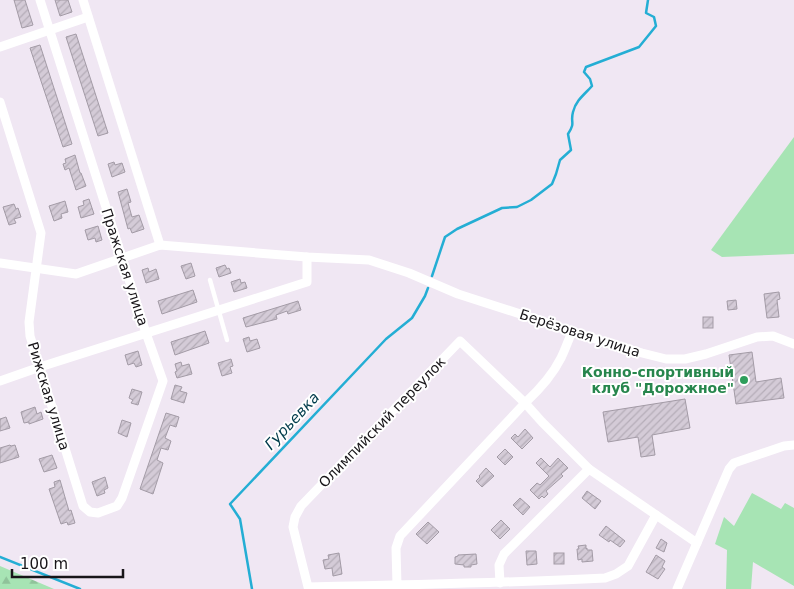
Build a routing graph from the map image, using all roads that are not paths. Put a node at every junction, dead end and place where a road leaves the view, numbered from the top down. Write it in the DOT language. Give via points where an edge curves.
graph roads {
  1 [pos="40,0"];
  2 [pos="83,0"];
  3 [pos="88,17"];
  4 [pos="50,30"];
  5 [pos="0,47"];
  6 [pos="0,102"];
  7 [pos="160,245"];
  8 [pos="122,258"];
  9 [pos="307,258"];
  10 [pos="0,263"];
  11 [pos="36,268"];
  12 [pos="210,280"];
  13 [pos="219,310"];
  14 [pos="572,332"];
  15 [pos="146,333"];
  16 [pos="227,340"];
  17 [pos="794,344"];
  18 [pos="40,367"];
  19 [pos="0,381"];
  20 [pos="525,403"];
  21 [pos="793,445"];
  22 [pos="589,469"];
  23 [pos="90,512"];
  24 [pos="656,515"];
  25 [pos="697,543"];
  26 [pos="500,583"];
  27 [pos="397,587"];
  28 [pos="677,589"];
  1 -- 4 [label="street, Пражская улица"];
  2 -- 3 [label="street"];
  3 -- 4 [label="street"];
  3 -- 7 [label="street"];
  4 -- 5 [label="street"];
  4 -- 8 [label="street, Пражская улица"];
  6 -- 11 [label="street, Рижская улица" via="41,233"];
  7 -- 8 [label="street"];
  7 -- 9 [label="street, Берёзовая улица"];
  8 -- 11 [label="street" via="76,274"];
  8 -- 15 [label="street, Пражская улица"];
  9 -- 13 [label="street" via="307,282"];
  9 -- 14 [label="street, Берёзовая улица" via="369,260"];
  10 -- 11 [label="street"];
  11 -- 18 [label="street, Рижская улица" via="29,322"];
  12 -- 13 [label="lane"];
  13 -- 15 [label="street"];
  13 -- 16 [label="lane"];
  14 -- 17 [label="street, Берёзовая улица" via="666,359 706,354 757,336 773,336"];
  14 -- 20 [label="street" via="551,374"];
  15 -- 18 [label="street"];
  15 -- 23 [label="street, Пражская улица" via="162,381 122,498 110,509"];
  18 -- 19 [label="street"];
  18 -- 23 [label="street, Рижская улица" via="83,506"];
  20 -- 22 [label="street"];
  20 -- 27 [label="street" via="400,536 396,548"];
  20 -- 27 [label="street, Олимпийский переулок" via="460,341 301,506 293,527 308,588"];
  21 -- 25 [label="street" via="734,463"];
  22 -- 24 [label="street"];
  22 -- 26 [label="street" via="504,554 499,565"];
  24 -- 25 [label="street"];
  24 -- 26 [label="street" via="628,566 616,574 605,578"];
  25 -- 28 [label="street"];
  26 -- 27 [label="street"];
}
